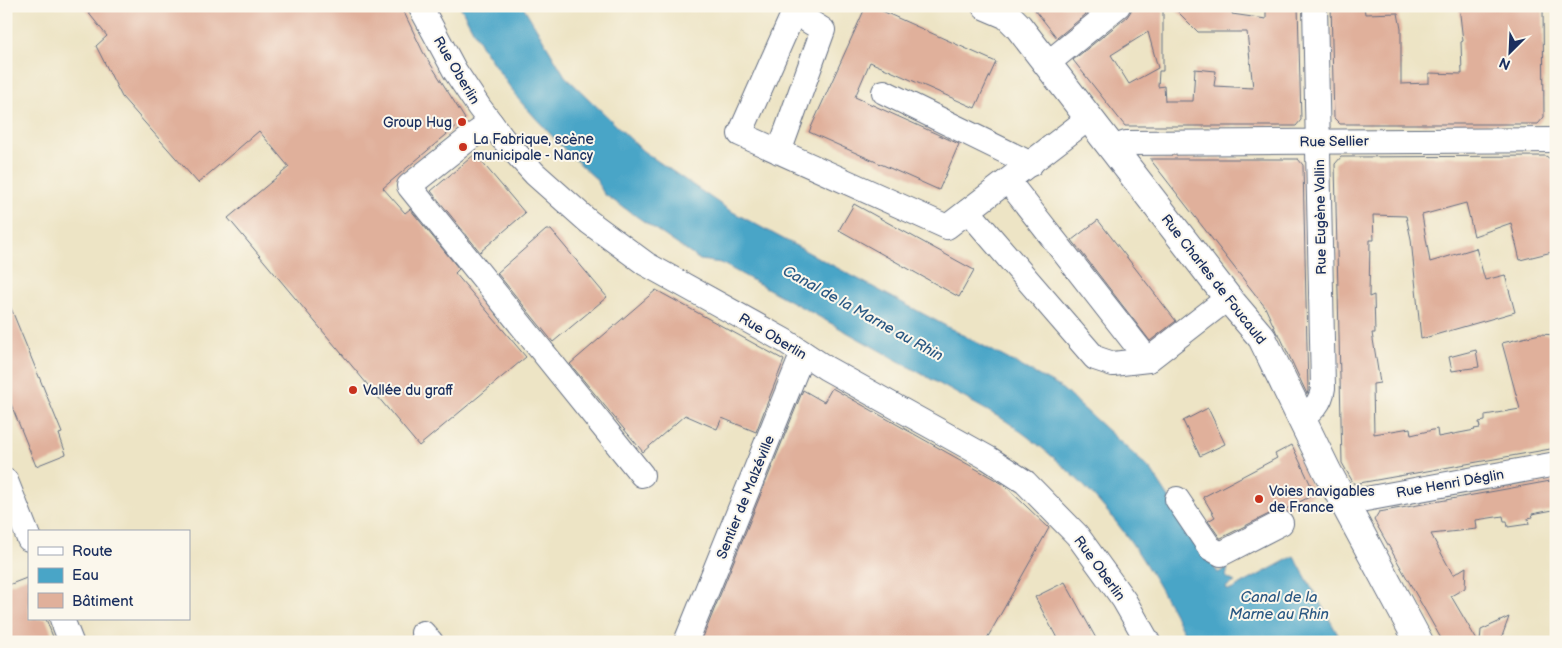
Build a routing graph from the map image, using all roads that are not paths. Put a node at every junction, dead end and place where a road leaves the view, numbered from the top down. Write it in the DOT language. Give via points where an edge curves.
graph roads {
  1 [pos="420,6"];
  2 [pos="986,6"];
  3 [pos="1118,6"];
  4 [pos="1315,6"];
  5 [pos="1048,63"];
  6 [pos="884,92"];
  7 [pos="1089,118"];
  8 [pos="491,123"];
  9 [pos="1556,140"];
  10 [pos="1318,142"];
  11 [pos="1112,148"];
  12 [pos="779,152"];
  13 [pos="1031,164"];
  14 [pos="1008,181"];
  15 [pos="968,211"];
  16 [pos="1228,298"];
  17 [pos="803,353"];
  18 [pos="1148,360"];
  19 [pos="1301,418"];
  20 [pos="1556,464"];
  21 [pos="642,475"];
  22 [pos="6,481"];
  23 [pos="1178,499"];
  24 [pos="1344,503"];
  25 [pos="1281,522"];
  26 [pos="28,536"];
  27 [pos="62,620"];
  28 [pos="71,642"];
  29 [pos="686,642"];
  30 [pos="1148,642"];
  31 [pos="1419,642"];
  1 -- 8 [label="street, Rue Oberlin" via="455,72"];
  2 -- 5 [label="main road, Rue Charles de Foucauld" via="1006,15 1018,26"];
  3 -- 5 [label="street"];
  4 -- 10 [label="street, Rue Eugène Vallin"];
  5 -- 7 [label="main road, Rue Charles de Foucauld"];
  6 -- 13 [label="street"];
  7 -- 11 [label="main road, Rue Charles de Foucauld"];
  7 -- 13 [label="street"];
  8 -- 17 [label="street, Rue Oberlin" via="535,174 624,248 646,264"];
  8 -- 21 [label="street" via="410,186"];
  9 -- 10 [label="street, Rue Sellier"];
  10 -- 11 [label="street, Rue Sellier" via="1126,144"];
  10 -- 19 [label="street, Rue Eugène Vallin" via="1323,388 1322,398 1315,408"];
  11 -- 16 [label="main road, Rue Charles de Foucauld"];
  12 -- 12 [label="street" via="740,134 794,12 823,30"];
  12 -- 15 [label="street" via="947,227"];
  13 -- 14 [label="street"];
  14 -- 15 [label="street"];
  14 -- 18 [label="street"];
  15 -- 18 [label="street" via="1095,358 1113,364"];
  16 -- 18 [label="street"];
  16 -- 19 [label="main road, Rue Charles de Foucauld" via="1262,338"];
  17 -- 29 [label="street, Sentier de Malzéville"];
  17 -- 30 [label="street, Rue Oberlin" via="988,458 1024,482 1077,535 1124,600"];
  19 -- 24 [label="main road, Rue Charles de Foucauld"];
  20 -- 24 [label="street, Rue Henri Déglin"];
  22 -- 26 [label="street"];
  23 -- 25 [label="street" via="1210,548 1220,554"];
  24 -- 31 [label="main road, Rue Charles de Foucauld"];
  27 -- 28 [label="street"];
}
